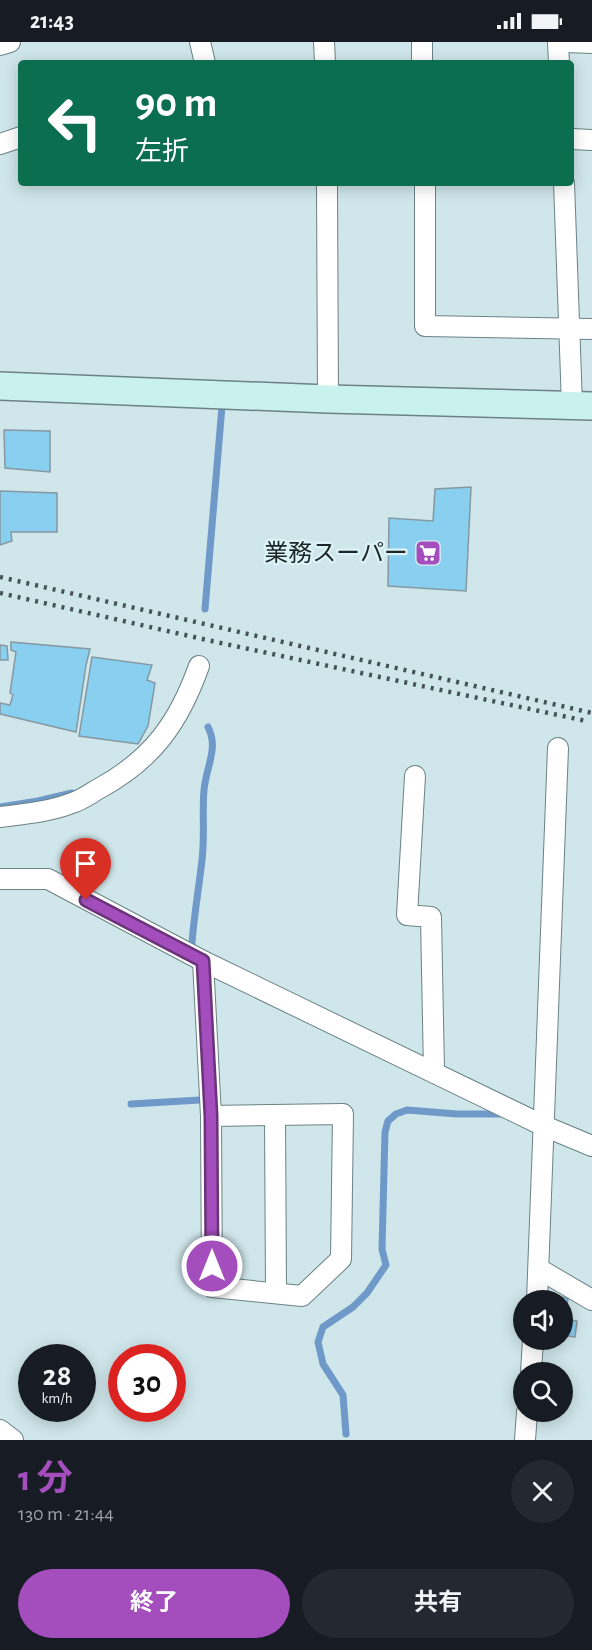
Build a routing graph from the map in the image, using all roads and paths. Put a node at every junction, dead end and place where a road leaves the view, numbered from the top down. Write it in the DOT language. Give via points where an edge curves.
graph roads {
  1 [pos="10,42"];
  2 [pos="324,42"];
  3 [pos="422,42"];
  4 [pos="558,42"];
  5 [pos="565,42"];
  6 [pos="592,43"];
  7 [pos="0,45"];
  8 [pos="325,60"];
  9 [pos="422,60"];
  10 [pos="559,60"];
  11 [pos="18,138"];
  12 [pos="574,140"];
  13 [pos="592,140"];
  14 [pos="0,144"];
  15 [pos="327,186"];
  16 [pos="424,186"];
  17 [pos="564,186"];
  18 [pos="570,328"];
  19 [pos="592,329"];
  20 [pos="0,386"];
  21 [pos="328,399"];
  22 [pos="582,405"];
  23 [pos="199,666"];
  24 [pos="558,748"];
  25 [pos="415,776"];
  26 [pos="0,817"];
  27 [pos="0,879"];
  28 [pos="203,961"];
  29 [pos="434,1072"];
  30 [pos="275,1115"];
  31 [pos="211,1116"];
  32 [pos="544,1126"];
  33 [pos="592,1146"];
  34 [pos="539,1269"];
  35 [pos="538,1290"];
  36 [pos="276,1293"];
  37 [pos="592,1300"];
  38 [pos="527,1422"];
  39 [pos="0,1430"];
  40 [pos="13,1440"];
  41 [pos="525,1440"];
  1 -- 7 [label="street"];
  2 -- 8 [label="street"];
  3 -- 9 [label="street"];
  4 -- 10 [label="street"];
  5 -- 6 [label="street"];
  11 -- 14 [label="street"];
  12 -- 13 [label="street"];
  15 -- 21 [label="street"];
  16 -- 18 [label="street" via="425,326"];
  17 -- 18 [label="street"];
  18 -- 19 [label="street"];
  18 -- 22 [label="street"];
  20 -- 21 [label="street"];
  21 -- 22 [label="street"];
  23 -- 26 [label="street" via="189,696 169,730 141,760 73,803"];
  24 -- 32 [label="street"];
  25 -- 29 [label="street" via="407,915 431,917"];
  27 -- 28 [label="street" via="48,879"];
  28 -- 29 [label="street"];
  28 -- 31 [label="street"];
  29 -- 32 [label="street"];
  30 -- 31 [label="street"];
  30 -- 36 [label="street"];
  30 -- 36 [label="street" via="343,1114 341,1259 302,1296"];
  31 -- 36 [label="street" via="212,1287"];
  32 -- 33 [label="street"];
  32 -- 34 [label="street"];
  34 -- 35 [label="street"];
  34 -- 37 [label="street"];
  38 -- 41 [label="street"];
  39 -- 40 [label="street"];
}
